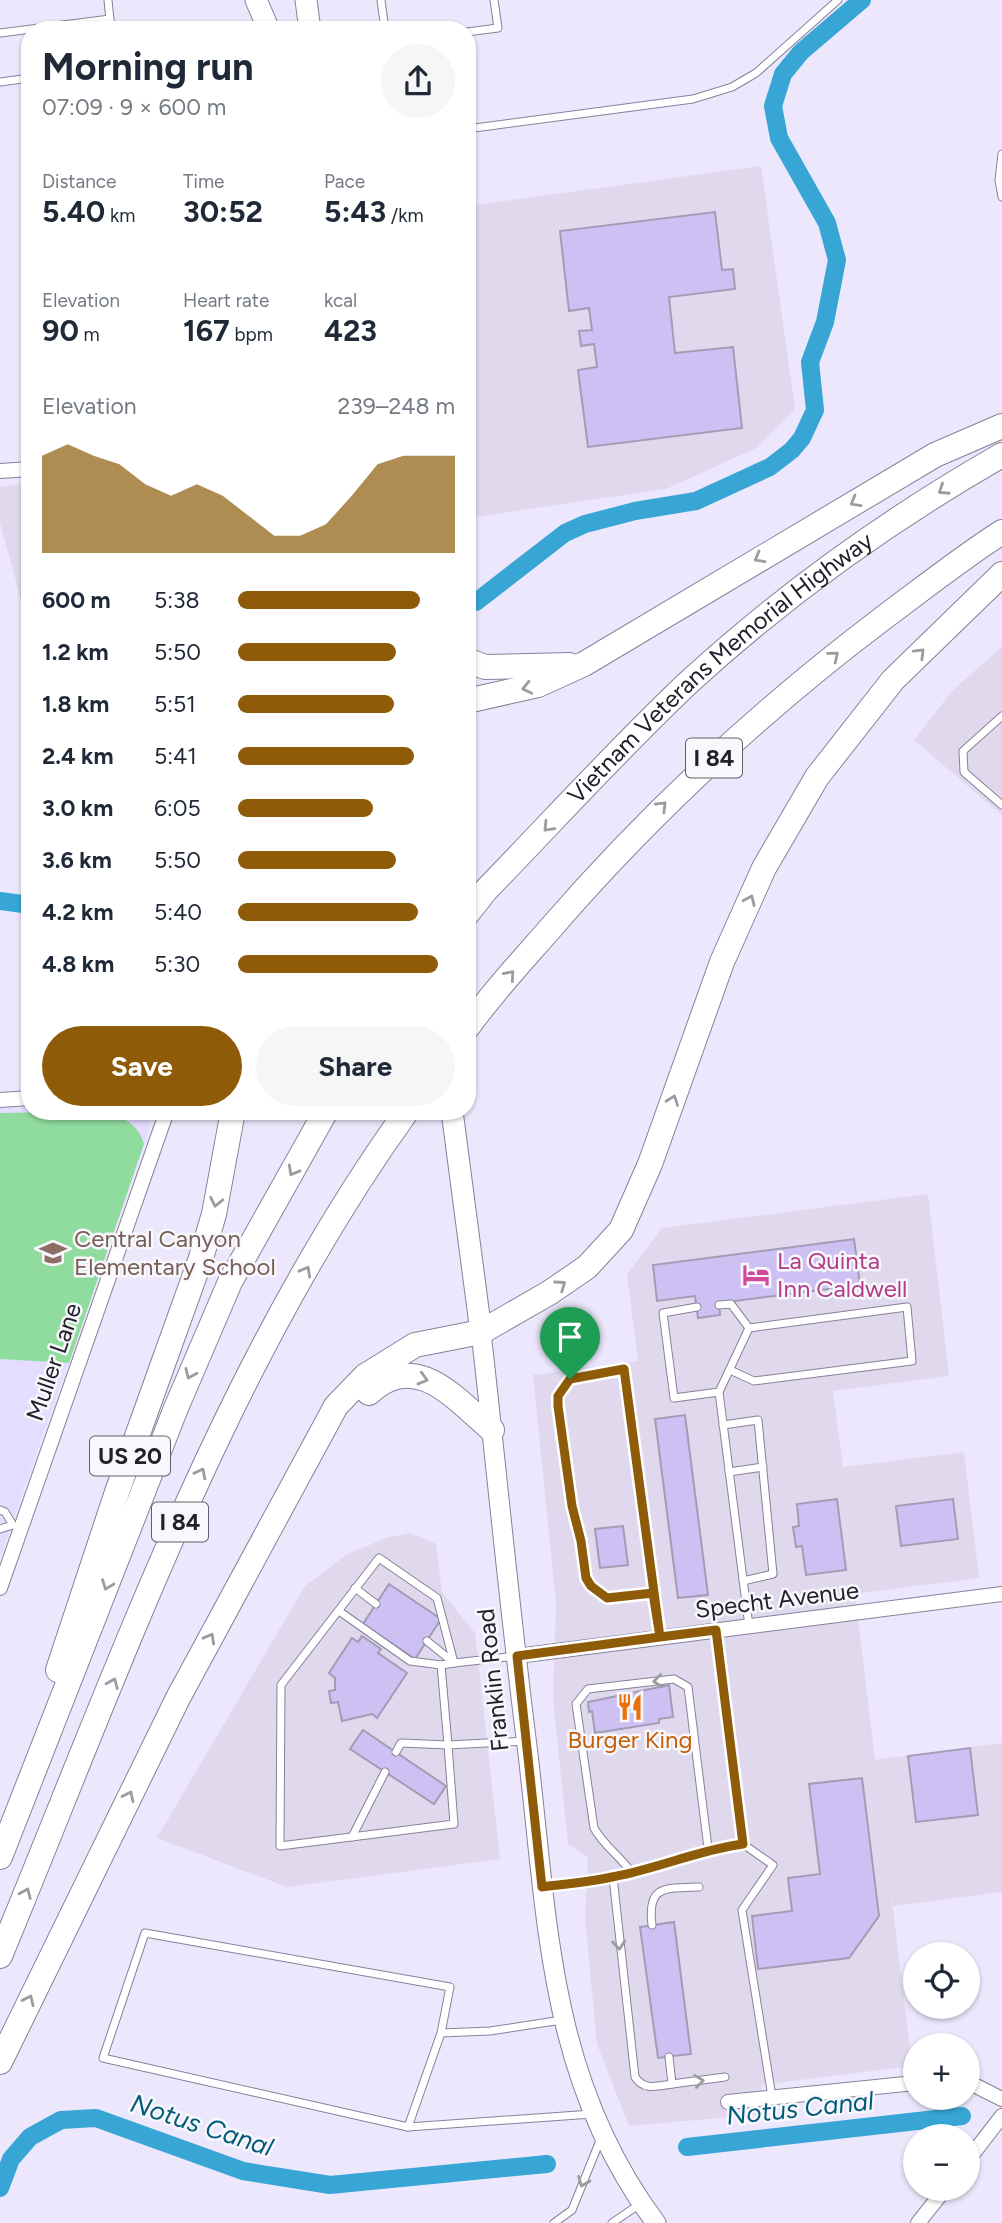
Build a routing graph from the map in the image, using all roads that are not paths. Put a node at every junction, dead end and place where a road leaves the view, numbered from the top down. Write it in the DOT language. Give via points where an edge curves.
graph roads {
  1 [pos="108,0"];
  2 [pos="256,0"];
  3 [pos="306,0"];
  4 [pos="381,0"];
  5 [pos="494,0"];
  6 [pos="838,0"];
  7 [pos="110,19"];
  8 [pos="94,21"];
  9 [pos="260,21"];
  10 [pos="265,21"];
  11 [pos="309,21"];
  12 [pos="384,21"];
  13 [pos="21,30"];
  14 [pos="476,31"];
  15 [pos="0,33"];
  16 [pos="21,79"];
  17 [pos="0,82"];
  18 [pos="476,128"];
  19 [pos="1002,153"];
  20 [pos="1002,197"];
  21 [pos="1002,426"];
  22 [pos="1002,455"];
  23 [pos="21,470"];
  24 [pos="0,471"];
  25 [pos="1002,532"];
  26 [pos="1002,574"];
  27 [pos="476,664"];
  28 [pos="584,664"];
  29 [pos="476,699"];
  30 [pos="1002,716"];
  31 [pos="1002,805"];
  32 [pos="476,903"];
  33 [pos="476,1017"];
  34 [pos="21,1099"];
  35 [pos="0,1100"];
  36 [pos="164,1120"];
  37 [pos="231,1120"];
  38 [pos="321,1120"];
  39 [pos="401,1120"];
  40 [pos="453,1120"];
  41 [pos="719,1305"];
  42 [pos="697,1307"];
  43 [pos="750,1328"];
  44 [pos="481,1332"];
  45 [pos="730,1370"];
  46 [pos="719,1392"];
  47 [pos="723,1425"];
  48 [pos="492,1430"];
  49 [pos="763,1466"];
  50 [pos="729,1472"];
  51 [pos="301,1474"];
  52 [pos="0,1510"];
  53 [pos="17,1527"];
  54 [pos="0,1529"];
  55 [pos="743,1581"];
  56 [pos="0,1588"];
  57 [pos="355,1588"];
  58 [pos="653,1593"];
  59 [pos="1002,1594"];
  60 [pos="376,1604"];
  61 [pos="339,1611"];
  62 [pos="749,1626"];
  63 [pos="716,1630"];
  64 [pos="660,1637"];
  65 [pos="427,1641"];
  66 [pos="517,1656"];
  67 [pos="454,1663"];
  68 [pos="441,1665"];
  69 [pos="525,1741"];
  70 [pos="449,1745"];
  71 [pos="396,1752"];
  72 [pos="385,1772"];
  73 [pos="22,1799"];
  74 [pos="352,1837"];
  75 [pos="743,1844"];
  76 [pos="708,1849"];
  77 [pos="0,1857"];
  78 [pos="631,1872"];
  79 [pos="613,1877"];
  80 [pos="542,1887"];
  81 [pos="699,1887"];
  82 [pos="652,1925"];
  83 [pos="0,1956"];
  84 [pos="562,2020"];
  85 [pos="441,2034"];
  86 [pos="669,2057"];
  87 [pos="0,2062"];
  88 [pos="725,2077"];
  89 [pos="672,2084"];
  90 [pos="903,2084"];
  91 [pos="980,2088"];
  92 [pos="772,2097"];
  93 [pos="1002,2099"];
  94 [pos="728,2102"];
  95 [pos="594,2114"];
  96 [pos="1002,2116"];
  97 [pos="408,2127"];
  98 [pos="603,2134"];
  99 [pos="980,2144"];
  100 [pos="935,2201"];
  101 [pos="642,2203"];
  102 [pos="554,2223"];
  103 [pos="612,2223"];
  104 [pos="656,2223"];
  105 [pos="918,2223"];
  1 -- 7 [label="lane"];
  2 -- 9 [label="main road"];
  2 -- 10 [label="main road"];
  3 -- 11 [label="main road"];
  4 -- 12 [label="lane"];
  5 -- 14 [label="lane" via="498,28"];
  6 -- 18 [label="lane" via="756,73 732,87 693,99"];
  7 -- 8 [label="lane"];
  13 -- 15 [label="lane"];
  16 -- 17 [label="lane"];
  19 -- 20 [label="lane"];
  21 -- 28 [label="highway, one-way" via="935,455"];
  22 -- 32 [label="highway, Vietnam Veterans Memorial Highway, one-way" via="944,488 786,598 689,682"];
  23 -- 24 [label="street"];
  33 -- 25 [label="highway, I 84, one-way" via="587,885 665,803 845,647"];
  44 -- 26 [label="highway, one-way" via="587,1267 621,1230 650,1164 722,962 764,869 817,777 893,680"];
  27 -- 28 [label="highway" via="513,668"];
  28 -- 29 [label="highway, one-way" via="538,685"];
  30 -- 31 [label="lane" via="963,751 964,772"];
  34 -- 35 [label="street"];
  36 -- 53 [label="street, Muller Lane"];
  37 -- 73 [label="highway, US 20, one-way" via="201,1258 117,1492 47,1705"];
  38 -- 73 [label="highway, I 84, one-way" via="230,1282"];
  83 -- 39 [label="highway, I 84, one-way" via="194,1487 326,1234"];
  40 -- 44 [label="main road, Franklin Road"];
  41 -- 43 [label="lane" via="731,1304"];
  42 -- 46 [label="lane" via="663,1313 674,1398"];
  43 -- 45 [label="lane"];
  43 -- 45 [label="lane" via="907,1307 912,1361 754,1381"];
  44 -- 48 [label="main road, Franklin Road"];
  44 -- 51 [label="highway" via="415,1345 365,1376 336,1406"];
  45 -- 46 [label="lane"];
  46 -- 47 [label="lane"];
  47 -- 49 [label="lane" via="758,1420"];
  47 -- 50 [label="lane"];
  51 -- 48 [label="highway, one-way" via="355,1406 392,1378 430,1378"];
  48 -- 66 [label="main road, Franklin Road"];
  49 -- 50 [label="lane"];
  49 -- 55 [label="lane" via="773,1574"];
  50 -- 55 [label="lane"];
  87 -- 51 [label="highway, one-way" via="178,1698"];
  52 -- 53 [label="lane"];
  53 -- 54 [label="lane"];
  53 -- 56 [label="street, Muller Lane"];
  55 -- 62 [label="lane"];
  57 -- 60 [label="lane"];
  57 -- 61 [label="lane"];
  57 -- 67 [label="lane" via="379,1558 437,1598"];
  58 -- 58 [label="lane" via="624,1369 570,1379 558,1396 560,1418 572,1506 591,1586 607,1598"];
  58 -- 64 [label="lane"];
  59 -- 62 [label="street, Specht Avenue"];
  61 -- 68 [label="lane" via="410,1661"];
  61 -- 74 [label="lane" via="281,1685 280,1846"];
  62 -- 63 [label="street, Specht Avenue"];
  63 -- 64 [label="street, Specht Avenue"];
  63 -- 75 [label="lane"];
  64 -- 66 [label="street, Specht Avenue"];
  65 -- 67 [label="lane"];
  66 -- 67 [label="lane"];
  66 -- 69 [label="main road, Franklin Road"];
  67 -- 68 [label="lane"];
  68 -- 70 [label="lane"];
  69 -- 70 [label="lane"];
  69 -- 80 [label="main road, Franklin Road"];
  70 -- 71 [label="lane" via="401,1743"];
  70 -- 74 [label="lane" via="454,1824"];
  72 -- 74 [label="lane"];
  73 -- 77 [label="highway, I 84"];
  75 -- 76 [label="lane"];
  75 -- 92 [label="lane" via="773,1865 742,1910"];
  76 -- 78 [label="lane"];
  76 -- 78 [label="lane, one-way" via="688,1687 674,1679 588,1689 576,1704 594,1828"];
  78 -- 79 [label="lane"];
  79 -- 80 [label="lane"];
  79 -- 89 [label="lane, one-way" via="635,2077 647,2088"];
  80 -- 84 [label="main road, Franklin Road"];
  81 -- 82 [label="lane" via="660,1891 650,1906"];
  84 -- 85 [label="lane"];
  84 -- 95 [label="main road, Franklin Road"];
  85 -- 97 [label="lane"];
  85 -- 97 [label="lane" via="450,1987 145,1933 103,2058"];
  86 -- 89 [label="lane"];
  89 -- 88 [label="lane, one-way"];
  90 -- 92 [label="street"];
  91 -- 93 [label="street"];
  92 -- 94 [label="street"];
  95 -- 97 [label="lane"];
  95 -- 98 [label="main road, Franklin Road"];
  96 -- 99 [label="street"];
  98 -- 101 [label="main road, Franklin Road"];
  98 -- 102 [label="lane, one-way" via="572,2210"];
  100 -- 105 [label="street"];
  101 -- 103 [label="lane"];
  101 -- 104 [label="main road, Franklin Road"];
}
